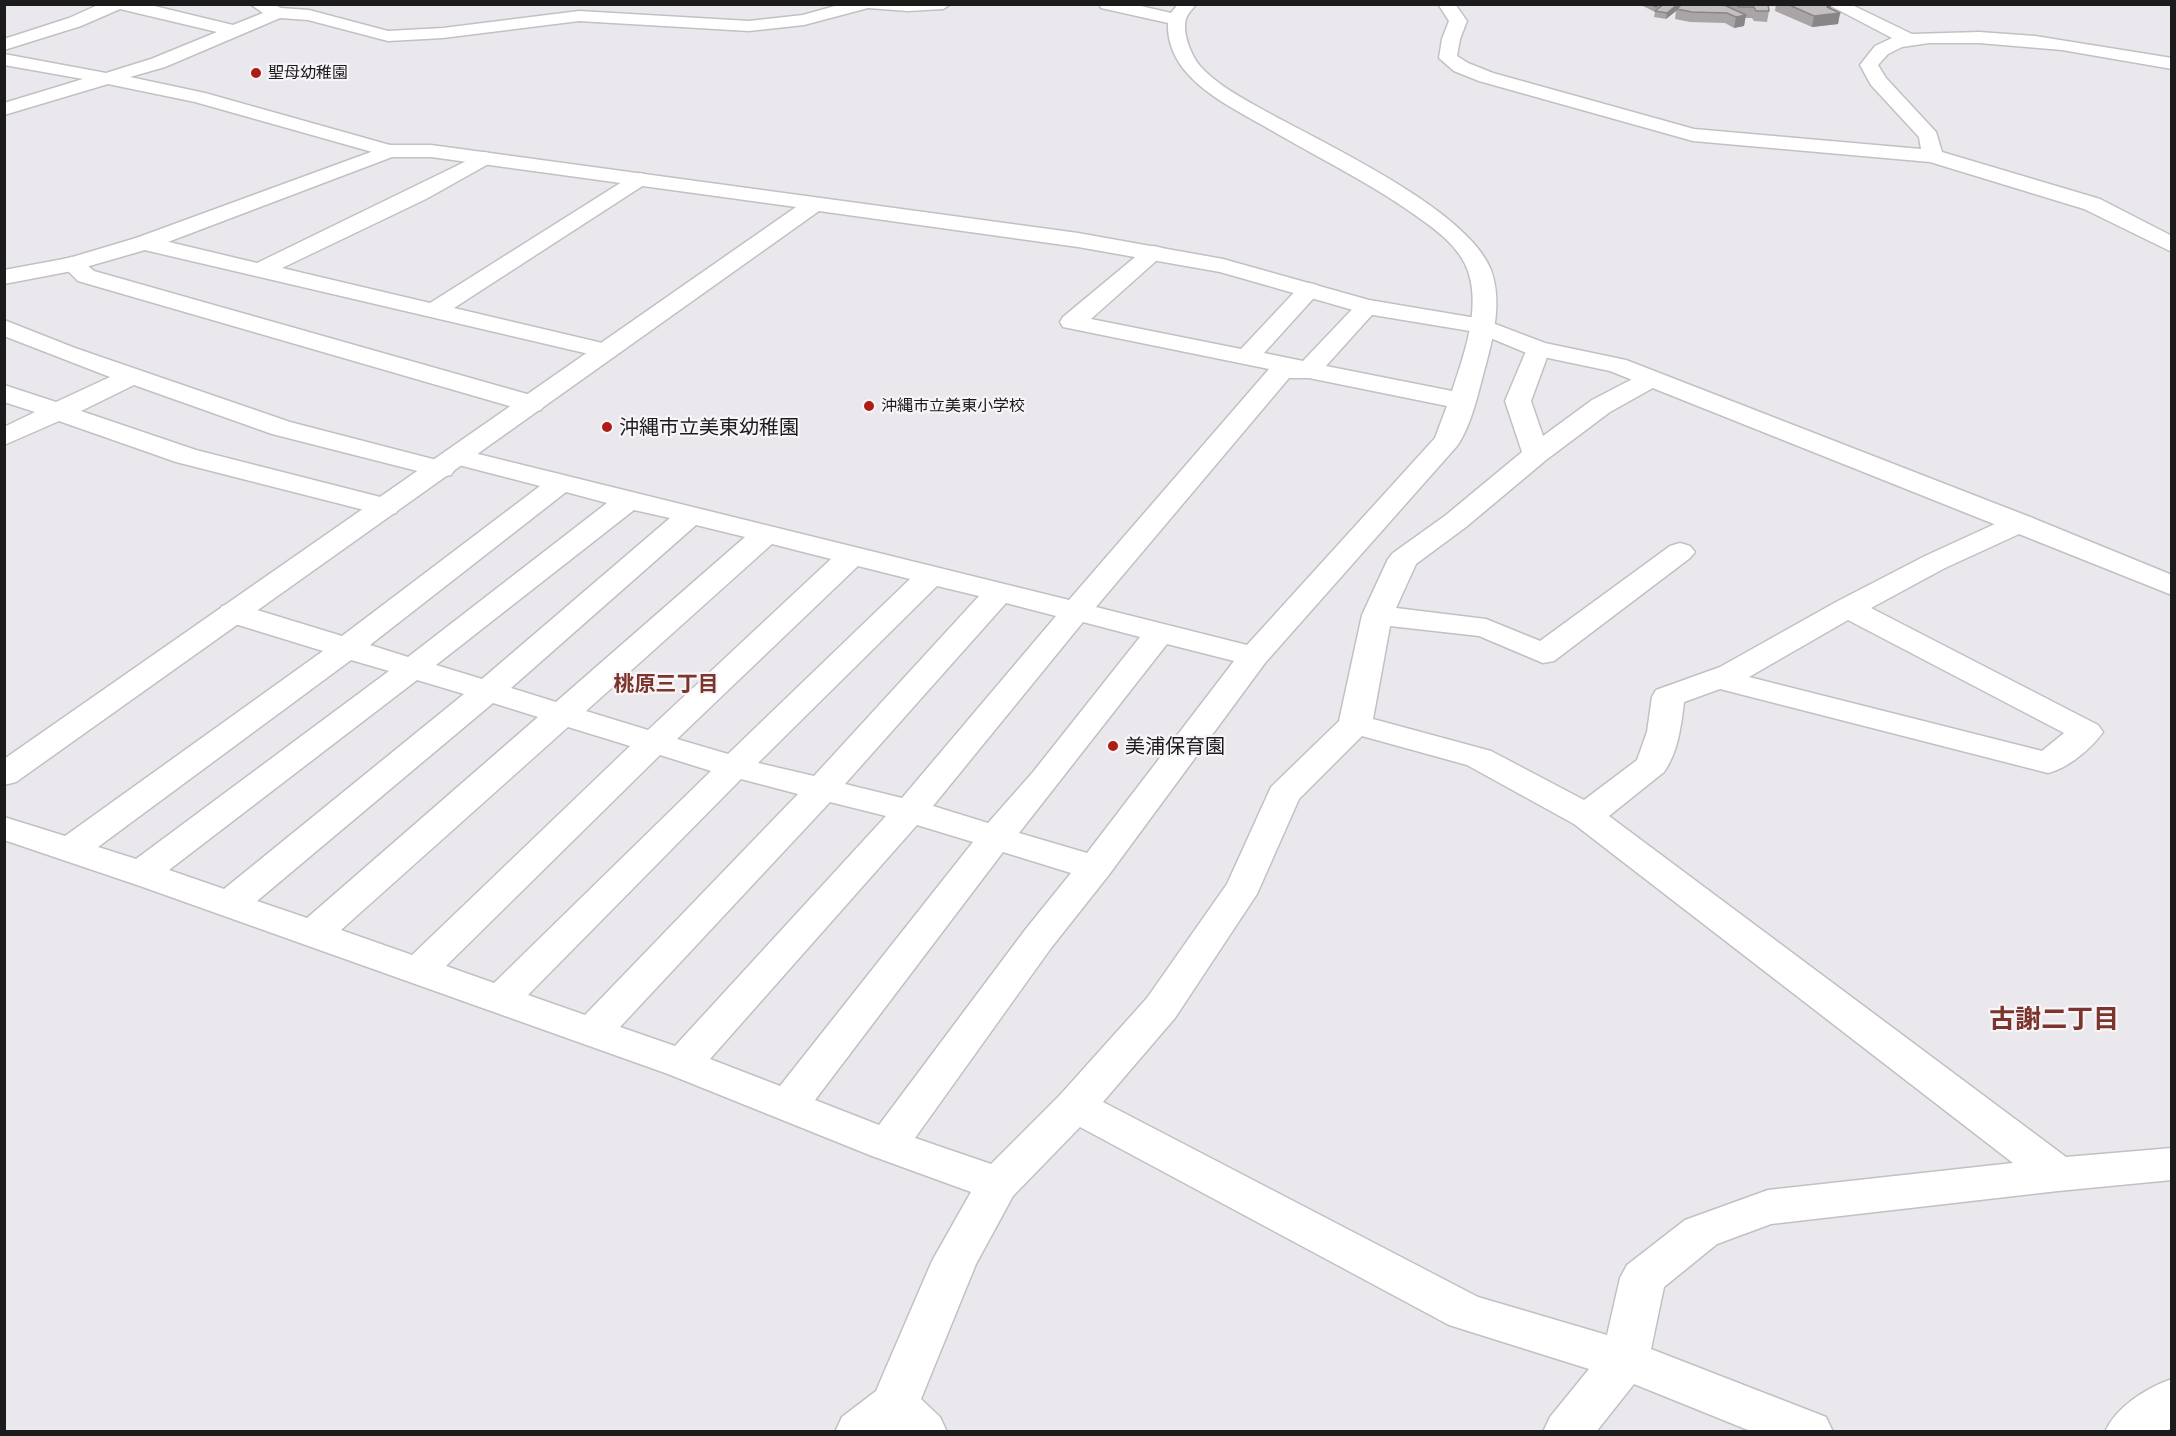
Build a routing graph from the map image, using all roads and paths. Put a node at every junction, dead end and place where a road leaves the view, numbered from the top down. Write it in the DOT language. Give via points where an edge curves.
graph roads {
  1 [pos="116,4"];
  2 [pos="122,4"];
  3 [pos="258,4"];
  4 [pos="864,4"];
  5 [pos="872,4"];
  6 [pos="943,4"];
  7 [pos="1107,4"];
  8 [pos="1446,4"];
  9 [pos="1874,4"];
  10 [pos="1840,7"];
  11 [pos="1183,12"];
  12 [pos="278,13"];
  13 [pos="234,31"];
  14 [pos="4,34"];
  15 [pos="25,38"];
  16 [pos="1912,41"];
  17 [pos="4,45"];
  18 [pos="4,59"];
  19 [pos="2172,64"];
  20 [pos="107,79"];
  21 [pos="4,109"];
  22 [pos="390,151"];
  23 [pos="1932,156"];
  24 [pos="485,158"];
  25 [pos="640,179"];
  26 [pos="816,203"];
  27 [pos="144,243"];
  28 [pos="2172,245"];
  29 [pos="1154,253"];
  30 [pos="72,264"];
  31 [pos="258,271"];
  32 [pos="4,277"];
  33 [pos="1309,290"];
  34 [pos="1367,307"];
  35 [pos="434,311"];
  36 [pos="1482,326"];
  37 [pos="4,327"];
  38 [pos="1538,349"];
  39 [pos="606,351"];
  40 [pos="1247,357"];
  41 [pos="1309,370"];
  42 [pos="133,376"];
  43 [pos="1651,379"];
  44 [pos="4,393"];
  45 [pos="1462,401"];
  46 [pos="532,404"];
  47 [pos="60,412"];
  48 [pos="4,437"];
  49 [pos="1536,454"];
  50 [pos="449,463"];
  51 [pos="562,482"];
  52 [pos="630,500"];
  53 [pos="386,507"];
  54 [pos="691,514"];
  55 [pos="2020,523"];
  56 [pos="766,534"];
  57 [pos="1680,552"];
  58 [pos="852,555"];
  59 [pos="931,575"];
  60 [pos="2172,586"];
  61 [pos="999,592"];
  62 [pos="1847,608"];
  63 [pos="1076,611"];
  64 [pos="233,613"];
  65 [pos="1377,615"];
  66 [pos="1160,632"];
  67 [pos="347,648"];
  68 [pos="1254,656"];
  69 [pos="413,668"];
  70 [pos="1718,679"];
  71 [pos="489,690"];
  72 [pos="563,714"];
  73 [pos="1355,724"];
  74 [pos="654,742"];
  75 [pos="734,767"];
  76 [pos="4,775"];
  77 [pos="822,789"];
  78 [pos="910,812"];
  79 [pos="1586,816"];
  80 [pos="4,828"];
  81 [pos="996,837"];
  82 [pos="70,850"];
  83 [pos="1095,868"];
  84 [pos="140,874"];
  85 [pos="229,905"];
  86 [pos="313,934"];
  87 [pos="418,971"];
  88 [pos="500,1000"];
  89 [pos="592,1032"];
  90 [pos="682,1064"];
  91 [pos="788,1106"];
  92 [pos="1075,1106"];
  93 [pos="887,1145"];
  94 [pos="2172,1164"];
  95 [pos="2058,1174"];
  96 [pos="998,1184"];
  97 [pos="1625,1360"];
  98 [pos="2172,1399"];
  99 [pos="892,1423"];
  100 [pos="1567,1431"];
  101 [pos="1809,1431"];
  102 [pos="2129,1431"];
  1 -- 15 [label="street"];
  2 -- 13 [label="street"];
  3 -- 12 [label="street"];
  4 -- 12 [label="street" via="804,20 749,26 579,16 388,36 309,15"];
  5 -- 6 [label="street"];
  7 -- 11 [label="street"];
  8 -- 23 [label="street" via="1458,21 1448,58 1486,77 1693,135"];
  9 -- 10 [label="street"];
  10 -- 16 [label="street"];
  11 -- 36 [label="street" via="1184,56 1193,69 1247,108 1407,200 1447,230 1479,270 1485,297"];
  12 -- 13 [label="street"];
  13 -- 20 [label="street" via="158,63"];
  14 -- 15 [label="street"];
  15 -- 17 [label="street"];
  16 -- 19 [label="street" via="1988,38 2078,47"];
  16 -- 23 [label="street" via="1892,44 1878,52 1869,65 1878,81 1929,136"];
  18 -- 20 [label="street"];
  20 -- 21 [label="street"];
  20 -- 22 [label="street" via="213,102"];
  22 -- 24 [label="street" via="431,151"];
  22 -- 27 [label="street"];
  23 -- 28 [label="street" via="2092,204"];
  24 -- 25 [label="street"];
  24 -- 31 [label="street"];
  25 -- 26 [label="street"];
  25 -- 35 [label="street"];
  26 -- 29 [label="street"];
  26 -- 39 [label="street"];
  27 -- 30 [label="street"];
  27 -- 31 [label="street"];
  29 -- 33 [label="street" via="1223,266"];
  29 -- 40 [label="street" via="1072,322"];
  30 -- 32 [label="street"];
  30 -- 46 [label="street" via="86,276"];
  31 -- 35 [label="street"];
  33 -- 34 [label="street"];
  33 -- 40 [label="street"];
  34 -- 36 [label="street"];
  34 -- 41 [label="street"];
  35 -- 39 [label="street"];
  36 -- 38 [label="street"];
  36 -- 45 [label="street"];
  37 -- 42 [label="street"];
  38 -- 43 [label="street" via="1617,365"];
  38 -- 49 [label="street" via="1518,402"];
  39 -- 46 [label="street"];
  40 -- 41 [label="street"];
  41 -- 45 [label="street"];
  41 -- 63 [label="street" via="1282,370"];
  42 -- 47 [label="street"];
  42 -- 50 [label="street" via="281,428"];
  43 -- 49 [label="street" via="1601,406"];
  43 -- 55 [label="street"];
  44 -- 47 [label="street"];
  45 -- 68 [label="street" via="1448,440"];
  46 -- 50 [label="street"];
  47 -- 48 [label="street"];
  47 -- 53 [label="street" via="186,456"];
  49 -- 65 [label="street" via="1456,521 1403,559"];
  50 -- 51 [label="street"];
  50 -- 53 [label="street"];
  51 -- 52 [label="street"];
  51 -- 67 [label="street"];
  52 -- 54 [label="street"];
  52 -- 69 [label="street"];
  53 -- 64 [label="street"];
  54 -- 56 [label="street"];
  54 -- 71 [label="street"];
  55 -- 60 [label="street"];
  55 -- 62 [label="street"];
  56 -- 58 [label="street"];
  56 -- 72 [label="street"];
  57 -- 65 [label="street" via="1543,654 1486,628"];
  58 -- 59 [label="street"];
  58 -- 74 [label="street"];
  59 -- 61 [label="street"];
  59 -- 75 [label="street"];
  61 -- 63 [label="street"];
  61 -- 77 [label="street"];
  62 -- 70 [label="street"];
  62 -- 70 [label="street" via="2086,732 2048,763"];
  63 -- 66 [label="street"];
  63 -- 78 [label="street"];
  64 -- 67 [label="street"];
  64 -- 76 [label="street"];
  65 -- 73 [label="street"];
  66 -- 68 [label="street"];
  66 -- 81 [label="street"];
  67 -- 69 [label="street"];
  67 -- 82 [label="street"];
  68 -- 83 [label="street"];
  69 -- 71 [label="street"];
  69 -- 84 [label="street"];
  70 -- 79 [label="street" via="1668,697 1664,732 1652,765"];
  71 -- 72 [label="street"];
  71 -- 85 [label="street"];
  72 -- 74 [label="street"];
  72 -- 86 [label="street"];
  73 -- 79 [label="street" via="1479,758"];
  73 -- 92 [label="street" via="1283,795 1244,886 1161,1008"];
  74 -- 75 [label="street"];
  74 -- 87 [label="street"];
  75 -- 77 [label="street"];
  75 -- 88 [label="street"];
  77 -- 78 [label="street"];
  77 -- 89 [label="street"];
  78 -- 81 [label="street"];
  78 -- 90 [label="street"];
  79 -- 95 [label="street"];
  80 -- 82 [label="street"];
  81 -- 83 [label="street"];
  81 -- 91 [label="street"];
  82 -- 84 [label="street"];
  83 -- 93 [label="street"];
  84 -- 85 [label="street"];
  85 -- 86 [label="street"];
  86 -- 87 [label="street"];
  87 -- 88 [label="street"];
  88 -- 89 [label="street"];
  89 -- 90 [label="street"];
  90 -- 91 [label="street"];
  91 -- 93 [label="street"];
  92 -- 96 [label="street"];
  92 -- 97 [label="street" via="1466,1312"];
  93 -- 96 [label="street"];
  94 -- 95 [label="street"];
  95 -- 97 [label="street" via="1768,1207 1701,1232 1643,1278"];
  96 -- 99 [label="street" via="955,1261"];
  97 -- 100 [label="street"];
  97 -- 101 [label="street"];
  98 -- 102 [label="street"];
}
